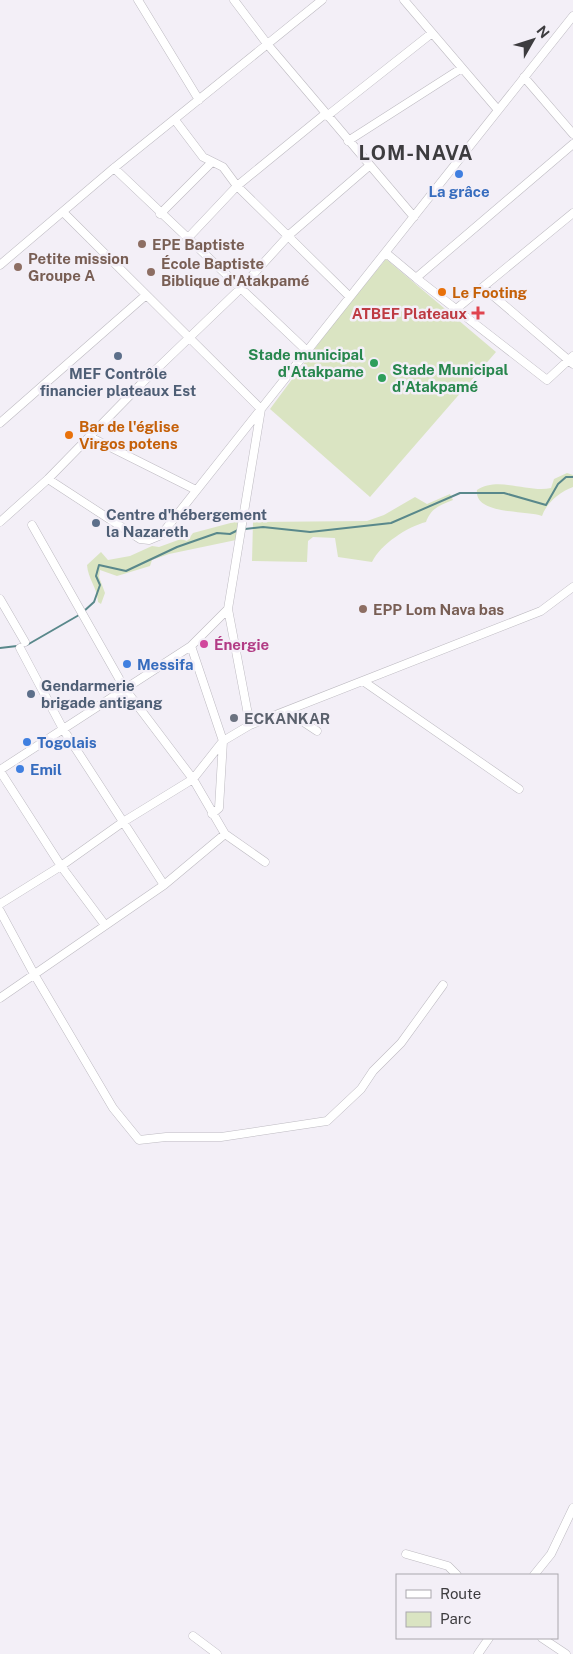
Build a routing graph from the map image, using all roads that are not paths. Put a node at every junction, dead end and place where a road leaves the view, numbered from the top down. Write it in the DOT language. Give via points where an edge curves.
graph roads {
  1 [pos="138,0"];
  2 [pos="234,0"];
  3 [pos="322,0"];
  4 [pos="404,0"];
  5 [pos="572,21"];
  6 [pos="432,33"];
  7 [pos="268,45"];
  8 [pos="462,68"];
  9 [pos="524,77"];
  10 [pos="199,100"];
  11 [pos="498,110"];
  12 [pos="326,115"];
  13 [pos="174,120"];
  14 [pos="573,134"];
  15 [pos="348,141"];
  16 [pos="573,144"];
  17 [pos="212,162"];
  18 [pos="369,166"];
  19 [pos="114,168"];
  20 [pos="237,186"];
  21 [pos="63,212"];
  22 [pos="573,213"];
  23 [pos="160,214"];
  24 [pos="414,217"];
  25 [pos="289,235"];
  26 [pos="187,239"];
  27 [pos="386,253"];
  28 [pos="0,265"];
  29 [pos="416,278"];
  30 [pos="483,287"];
  31 [pos="240,289"];
  32 [pos="146,295"];
  33 [pos="350,297"];
  34 [pos="455,310"];
  35 [pos="188,338"];
  36 [pos="307,351"];
  37 [pos="572,360"];
  38 [pos="261,409"];
  39 [pos="0,423"];
  40 [pos="90,437"];
  41 [pos="48,479"];
  42 [pos="196,490"];
  43 [pos="0,522"];
  44 [pos="32,526"];
  45 [pos="573,587"];
  46 [pos="0,599"];
  47 [pos="228,609"];
  48 [pos="191,646"];
  49 [pos="363,681"];
  50 [pos="125,689"];
  51 [pos="287,711"];
  52 [pos="250,725"];
  53 [pos="64,729"];
  54 [pos="317,731"];
  55 [pos="223,741"];
  56 [pos="0,770"];
  57 [pos="193,779"];
  58 [pos="519,789"];
  59 [pos="212,814"];
  60 [pos="123,822"];
  61 [pos="225,834"];
  62 [pos="265,862"];
  63 [pos="61,866"];
  64 [pos="164,885"];
  65 [pos="0,904"];
  66 [pos="0,911"];
  67 [pos="105,925"];
  68 [pos="34,974"];
  69 [pos="443,985"];
  70 [pos="0,998"];
  71 [pos="573,1508"];
  72 [pos="406,1554"];
  73 [pos="456,1574"];
  74 [pos="535,1574"];
  75 [pos="193,1636"];
  76 [pos="488,1639"];
  77 [pos="544,1639"];
  78 [pos="217,1654"];
  79 [pos="478,1654"];
  80 [pos="566,1654"];
  1 -- 10 [label="street"];
  2 -- 7 [label="street"];
  3 -- 7 [label="street"];
  4 -- 6 [label="street"];
  5 -- 9 [label="street"];
  6 -- 8 [label="street"];
  6 -- 12 [label="street"];
  7 -- 10 [label="street"];
  7 -- 12 [label="street"];
  8 -- 11 [label="street"];
  8 -- 15 [label="street"];
  9 -- 11 [label="street"];
  9 -- 14 [label="street"];
  10 -- 13 [label="street"];
  11 -- 24 [label="street"];
  12 -- 15 [label="street"];
  12 -- 20 [label="street"];
  13 -- 17 [label="street" via="203,157"];
  13 -- 19 [label="street"];
  15 -- 18 [label="street"];
  16 -- 29 [label="street"];
  17 -- 20 [label="street" via="223,167"];
  17 -- 23 [label="street"];
  18 -- 24 [label="street"];
  18 -- 25 [label="street"];
  19 -- 21 [label="street"];
  19 -- 23 [label="street"];
  20 -- 25 [label="street"];
  20 -- 26 [label="street"];
  21 -- 28 [label="street"];
  21 -- 32 [label="street"];
  22 -- 30 [label="street"];
  23 -- 26 [label="street"];
  24 -- 27 [label="street"];
  25 -- 31 [label="street"];
  25 -- 33 [label="street"];
  26 -- 31 [label="street"];
  27 -- 29 [label="street"];
  27 -- 33 [label="street"];
  29 -- 34 [label="street"];
  30 -- 34 [label="street"];
  30 -- 37 [label="street"];
  31 -- 35 [label="street"];
  31 -- 36 [label="street"];
  32 -- 35 [label="street"];
  32 -- 39 [label="street"];
  33 -- 36 [label="street"];
  34 -- 37 [label="street" via="547,380"];
  35 -- 38 [label="street"];
  35 -- 40 [label="street"];
  36 -- 38 [label="street"];
  38 -- 42 [label="street"];
  38 -- 47 [label="street"];
  40 -- 41 [label="street"];
  40 -- 42 [label="street"];
  41 -- 42 [label="street" via="140,539 149,540 161,535"];
  41 -- 43 [label="street"];
  44 -- 50 [label="street"];
  45 -- 49 [label="street" via="541,611"];
  46 -- 53 [label="street"];
  47 -- 48 [label="street"];
  47 -- 52 [label="street"];
  48 -- 50 [label="street"];
  48 -- 55 [label="street"];
  49 -- 51 [label="street"];
  49 -- 58 [label="street"];
  50 -- 53 [label="street"];
  50 -- 57 [label="street"];
  51 -- 52 [label="street"];
  51 -- 54 [label="street"];
  52 -- 55 [label="street"];
  53 -- 56 [label="street"];
  53 -- 60 [label="street"];
  55 -- 57 [label="street"];
  55 -- 59 [label="street" via="219,808"];
  56 -- 63 [label="street"];
  57 -- 59 [label="street"];
  57 -- 60 [label="street"];
  59 -- 61 [label="street"];
  60 -- 63 [label="street"];
  60 -- 64 [label="street"];
  61 -- 62 [label="street"];
  61 -- 64 [label="street"];
  63 -- 65 [label="street"];
  63 -- 67 [label="street"];
  64 -- 67 [label="street"];
  66 -- 68 [label="street"];
  67 -- 68 [label="street"];
  68 -- 69 [label="street" via="113,1108 139,1140 221,1137 327,1121 361,1089 373,1071 401,1043"];
  68 -- 70 [label="street"];
  71 -- 74 [label="street" via="551,1554"];
  72 -- 73 [label="street" via="448,1566"];
  75 -- 78 [label="street"];
  76 -- 79 [label="street"];
  77 -- 80 [label="street"];
}
